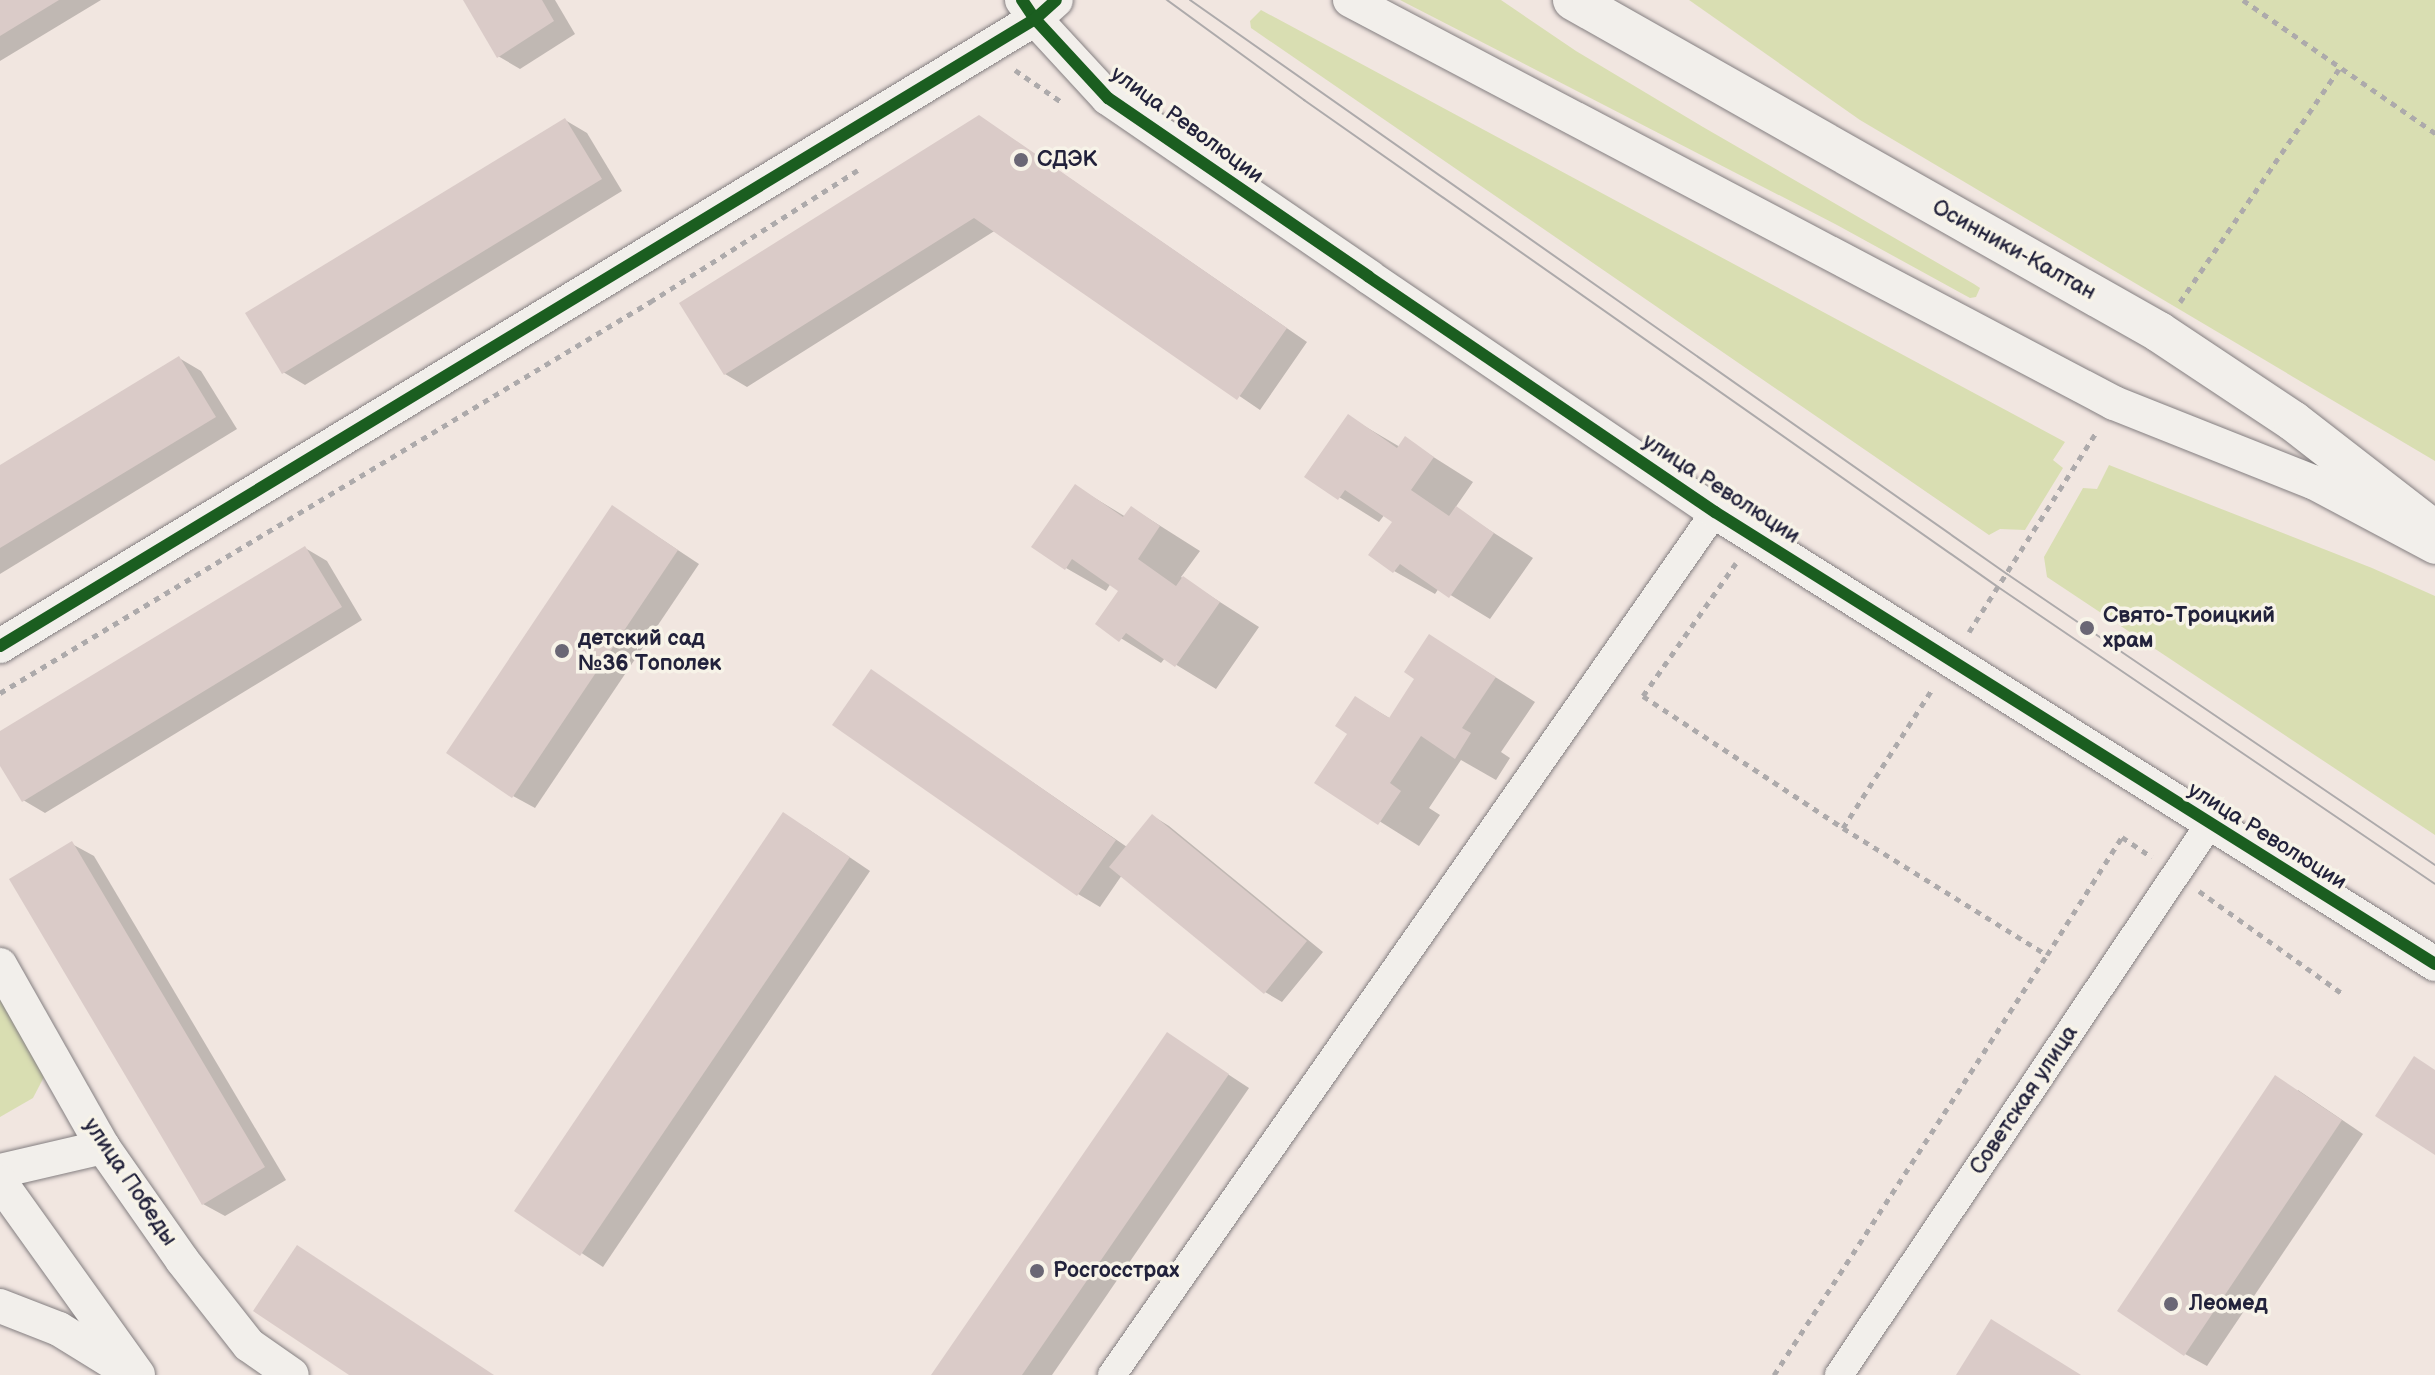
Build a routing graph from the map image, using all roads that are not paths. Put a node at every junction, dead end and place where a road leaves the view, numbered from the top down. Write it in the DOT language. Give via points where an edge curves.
graph roads {
  1 [pos="1350,0"];
  2 [pos="1573,0"];
  3 [pos="1038,6"];
  4 [pos="1707,522"];
  5 [pos="2435,531"];
  6 [pos="2435,547"];
  7 [pos="0,646"];
  8 [pos="2209,825"];
  9 [pos="2435,964"];
  10 [pos="0,965"];
  11 [pos="103,1147"];
  12 [pos="0,1171"];
  13 [pos="0,1182"];
  14 [pos="0,1306"];
  15 [pos="137,1375"];
  16 [pos="292,1375"];
  17 [pos="1112,1375"];
  18 [pos="1839,1375"];
  1 -- 6 [label="street" via="2114,403 2313,482"];
  2 -- 5 [label="main road, Осинники-Калтан" via="2159,332 2293,421"];
  3 -- 4 [label="street, улица Революции" via="1108,98"];
  3 -- 7 [label="street"];
  4 -- 8 [label="street, улица Революции" via="1952,659"];
  4 -- 17 [label="street"];
  8 -- 9 [label="street, улица Революции"];
  8 -- 18 [label="street, Советская улица"];
  10 -- 11 [label="street, улица Победы"];
  11 -- 12 [label="street"];
  11 -- 16 [label="street, улица Победы" via="249,1345"];
  13 -- 15 [label="street"];
  14 -- 15 [label="street" via="59,1329"];
}
